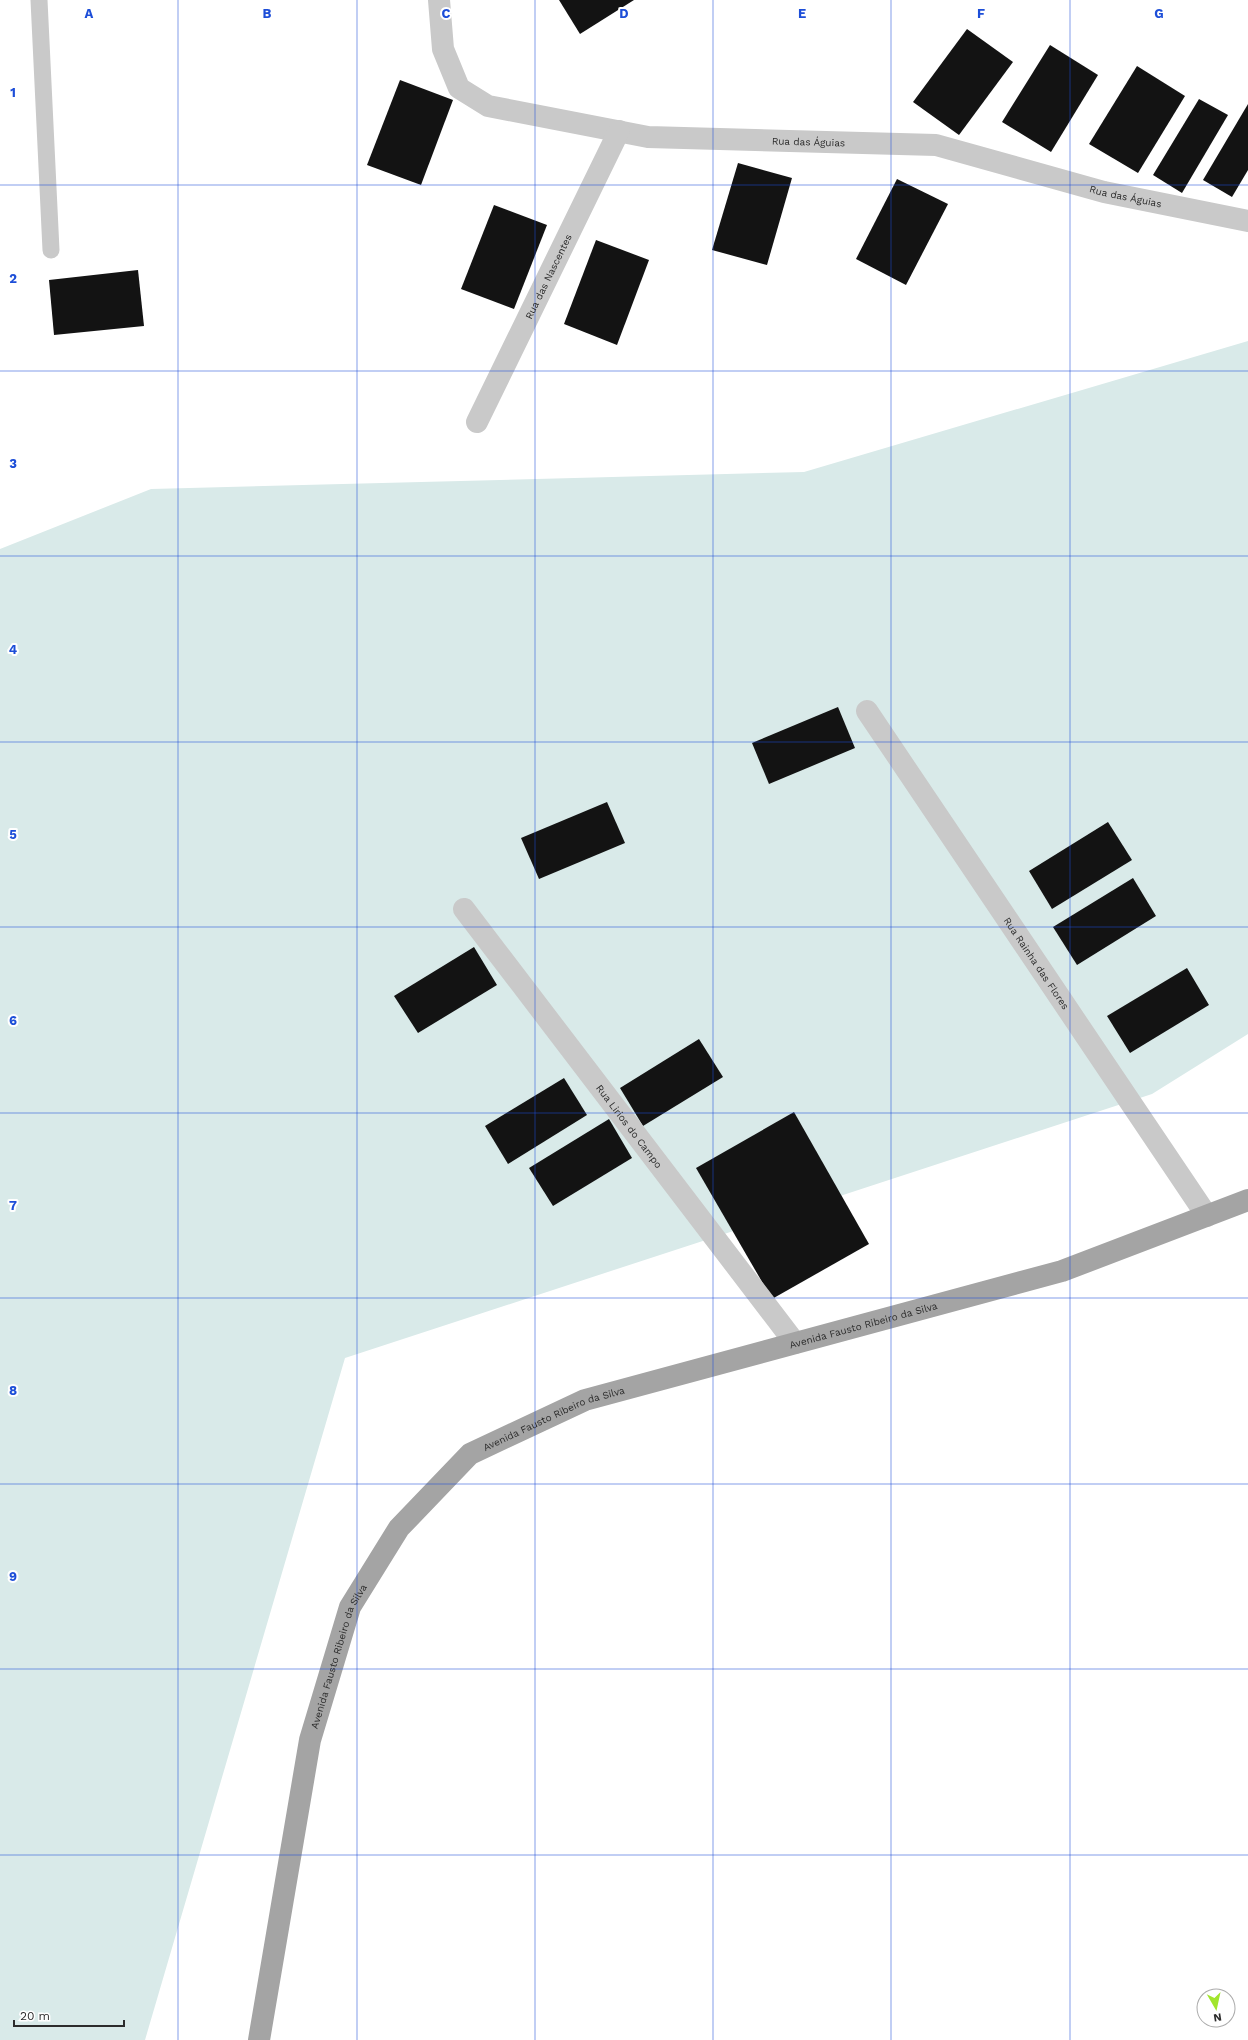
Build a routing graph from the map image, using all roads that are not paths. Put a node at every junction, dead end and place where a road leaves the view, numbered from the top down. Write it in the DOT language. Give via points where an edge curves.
graph roads {
  1 [pos="39,0"];
  2 [pos="439,0"];
  3 [pos="619,131"];
  4 [pos="1248,221"];
  5 [pos="52,250"];
  6 [pos="477,422"];
  7 [pos="867,711"];
  8 [pos="464,910"];
  9 [pos="1248,1200"];
  10 [pos="1207,1216"];
  11 [pos="795,1343"];
  12 [pos="258,2040"];
  1 -- 5 [label="lane"];
  2 -- 3 [label="street, Rua das Águias" via="443,49 459,88 488,106"];
  3 -- 4 [label="street, Rua das Águias" via="648,136 936,145 1104,192"];
  3 -- 6 [label="street, Rua das Nascentes"];
  7 -- 10 [label="street, Rua Rainha das Flores"];
  8 -- 11 [label="street, Rua Lirios do Campo"];
  9 -- 10 [label="main road, Avenida Fausto Ribeiro da Silva"];
  10 -- 11 [label="main road, Avenida Fausto Ribeiro da Silva" via="1062,1270"];
  11 -- 12 [label="main road, Avenida Fausto Ribeiro da Silva" via="578,1404 470,1454 399,1528 350,1607 310,1740"];
}
